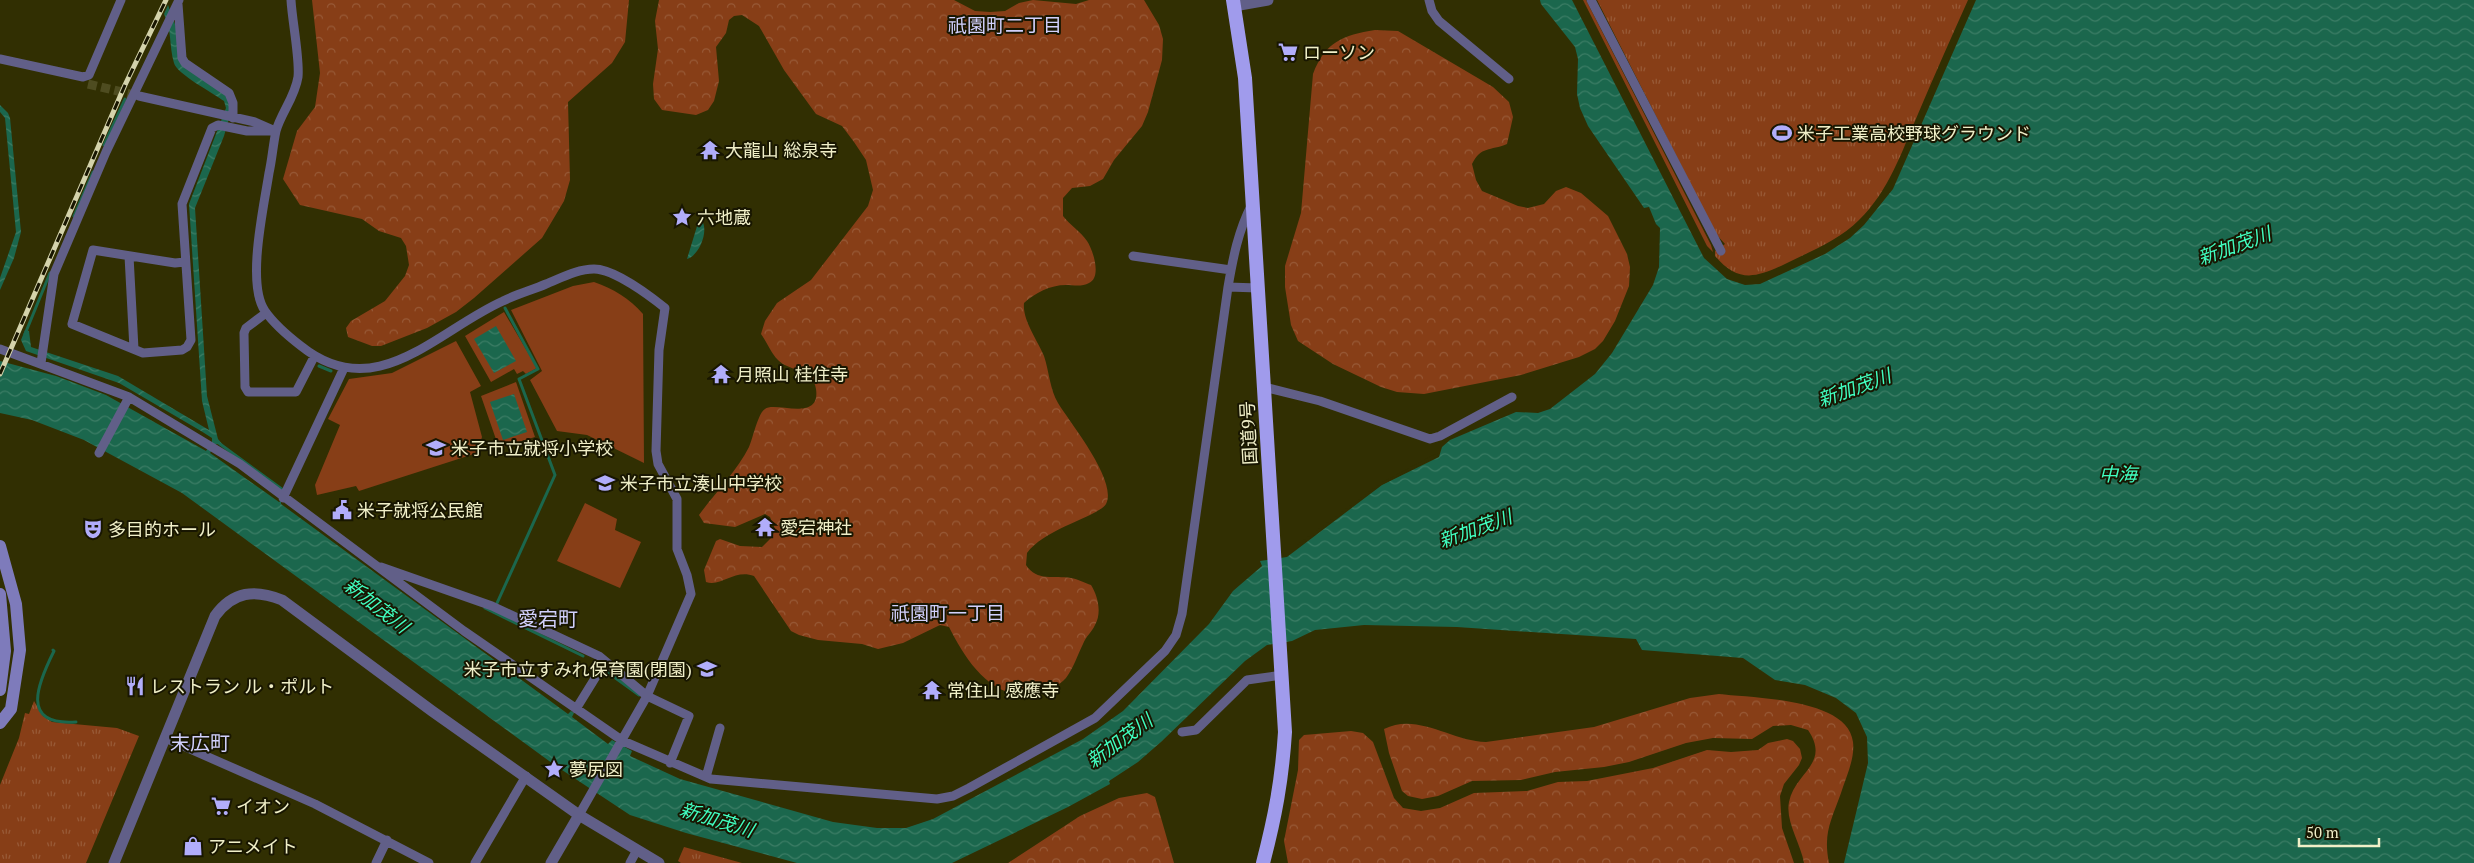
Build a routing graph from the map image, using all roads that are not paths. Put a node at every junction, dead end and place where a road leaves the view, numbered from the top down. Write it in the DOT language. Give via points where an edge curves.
graph roads {
  1 [pos="121,0"];
  2 [pos="291,0"];
  3 [pos="1268,0"];
  4 [pos="1429,0"];
  5 [pos="1591,0"];
  6 [pos="178,2"];
  7 [pos="1233,3"];
  8 [pos="0,59"];
  9 [pos="0,64"];
  10 [pos="1509,79"];
  11 [pos="88,84"];
  12 [pos="139,96"];
  13 [pos="232,118"];
  14 [pos="276,131"];
  15 [pos="1253,203"];
  16 [pos="1721,251"];
  17 [pos="129,256"];
  18 [pos="1133,256"];
  19 [pos="185,262"];
  20 [pos="1231,270"];
  21 [pos="1228,287"];
  22 [pos="1258,288"];
  23 [pos="266,313"];
  24 [pos="0,349"];
  25 [pos="134,349"];
  26 [pos="42,357"];
  27 [pos="314,357"];
  28 [pos="344,368"];
  29 [pos="1264,387"];
  30 [pos="129,397"];
  31 [pos="1512,397"];
  32 [pos="99,453"];
  33 [pos="283,498"];
  34 [pos="0,546"];
  35 [pos="374,564"];
  36 [pos="0,594"];
  37 [pos="605,662"];
  38 [pos="1282,675"];
  39 [pos="0,690"];
  40 [pos="647,696"];
  41 [pos="576,709"];
  42 [pos="0,723"];
  43 [pos="720,728"];
  44 [pos="1182,732"];
  45 [pos="165,738"];
  46 [pos="623,741"];
  47 [pos="670,763"];
  48 [pos="526,776"];
  49 [pos="706,777"];
  50 [pos="579,815"];
  51 [pos="387,840"];
  52 [pos="637,850"];
  53 [pos="114,863"];
  54 [pos="376,863"];
  55 [pos="430,863"];
  56 [pos="475,863"];
  57 [pos="551,863"];
  58 [pos="630,863"];
  59 [pos="659,863"];
  60 [pos="1263,863"];
  1 -- 8 [label="street" via="88,76"];
  2 -- 14 [label="street" via="298,77"];
  3 -- 7 [label="street"];
  4 -- 10 [label="street" via="1439,21"];
  5 -- 16 [label="street"];
  6 -- 13 [label="street" via="182,58 229,93 233,103"];
  6 -- 26 [label="street" via="106,152 54,274"];
  7 -- 15 [label="highway, 国道9号" via="1245,78"];
  9 -- 11 [label="street"];
  12 -- 13 [label="street"];
  13 -- 14 [label="street" via="255,122"];
  14 -- 19 [label="street" via="218,125 212,128 182,204"];
  14 -- 23 [label="street" via="258,256 259,300"];
  15 -- 20 [label="street" via="1243,220"];
  15 -- 22 [label="highway, 国道9号"];
  17 -- 19 [label="street"];
  17 -- 25 [label="street"];
  17 -- 25 [label="street" via="92,250 72,324"];
  18 -- 20 [label="street"];
  19 -- 25 [label="street" via="190,345 182,350 143,353"];
  20 -- 21 [label="street"];
  21 -- 22 [label="street"];
  21 -- 49 [label="street" via="1182,614 1176,634 1165,651 1095,718 946,798 914,798"];
  22 -- 29 [label="highway, 国道9号"];
  23 -- 27 [label="street"];
  23 -- 27 [label="street" via="244,333 246,390 252,394 296,392"];
  24 -- 26 [label="street"];
  26 -- 30 [label="street"];
  27 -- 28 [label="street"];
  28 -- 33 [label="street"];
  28 -- 40 [label="street" via="367,369 390,364 502,301 595,269 610,273 665,308 658,350 656,451 658,464 677,499 677,550 691,594"];
  29 -- 31 [label="street" via="1320,401 1430,439"];
  29 -- 38 [label="highway, 国道9号"];
  30 -- 32 [label="street"];
  30 -- 33 [label="street" via="240,464"];
  33 -- 35 [label="street"];
  34 -- 42 [label="main road" via="11,579 19,626 18,668 12,708"];
  35 -- 37 [label="street" via="492,606"];
  35 -- 41 [label="street"];
  36 -- 39 [label="main road" via="5,651"];
  37 -- 40 [label="street"];
  37 -- 41 [label="street"];
  38 -- 44 [label="street" via="1247,680 1196,730"];
  38 -- 60 [label="highway, 国道9号" via="1285,732 1282,778"];
  40 -- 46 [label="street"];
  40 -- 47 [label="street" via="689,716"];
  41 -- 46 [label="street"];
  43 -- 49 [label="street"];
  45 -- 48 [label="street" via="222,606 241,595 267,594 282,600"];
  45 -- 51 [label="street"];
  45 -- 53 [label="street"];
  46 -- 47 [label="street"];
  46 -- 50 [label="street"];
  47 -- 49 [label="street"];
  48 -- 50 [label="street"];
  48 -- 56 [label="street"];
  50 -- 52 [label="street"];
  50 -- 57 [label="street"];
  51 -- 54 [label="street"];
  51 -- 55 [label="street"];
  52 -- 58 [label="street"];
  52 -- 59 [label="street"];
}
